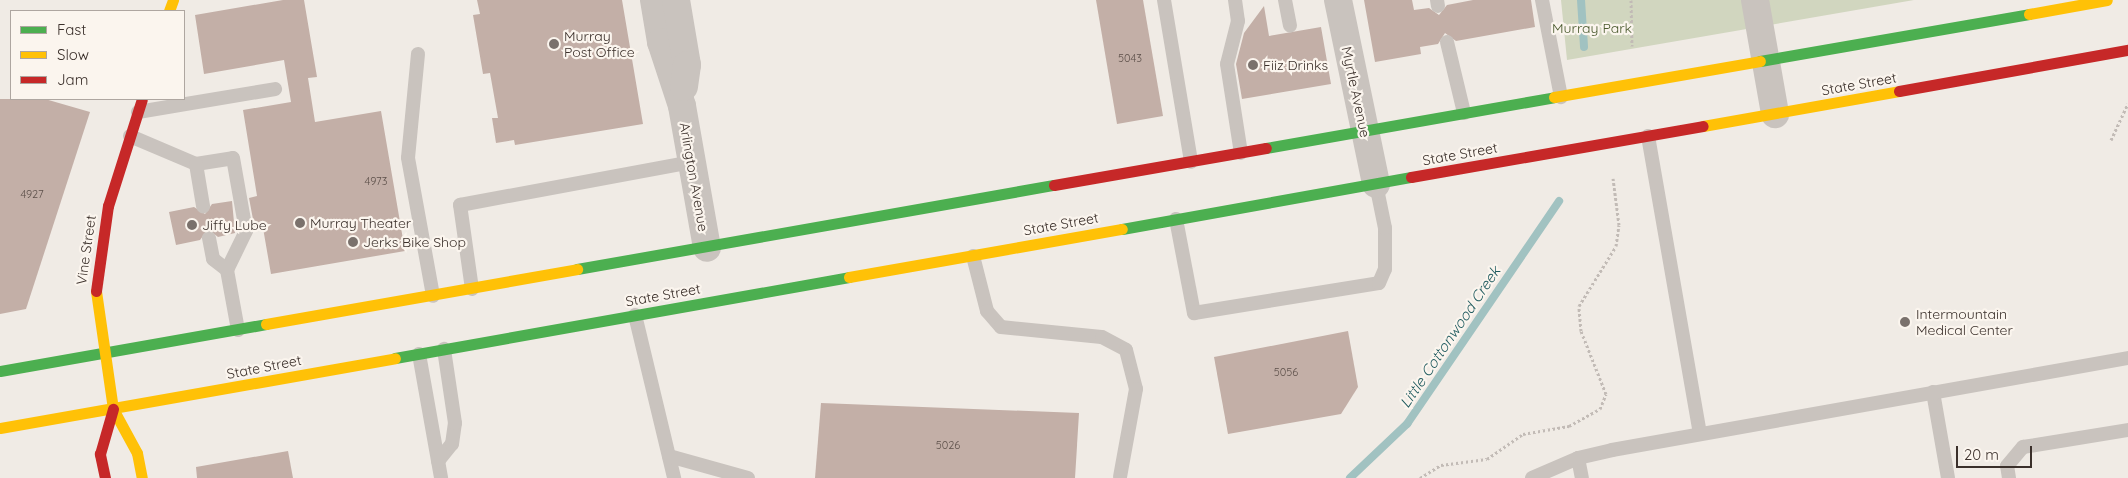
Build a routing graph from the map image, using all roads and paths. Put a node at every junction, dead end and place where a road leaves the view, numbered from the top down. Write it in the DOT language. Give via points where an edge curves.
graph roads {
  1 [pos="654,0"];
  2 [pos="676,0"];
  3 [pos="1164,0"];
  4 [pos="1235,0"];
  5 [pos="1285,0"];
  6 [pos="1338,0"];
  7 [pos="1542,0"];
  8 [pos="1631,0"];
  9 [pos="1755,0"];
  10 [pos="2107,0"];
  11 [pos="1290,26"];
  12 [pos="1447,42"];
  13 [pos="1632,46"];
  14 [pos="2128,50"];
  15 [pos="418,54"];
  16 [pos="1766,61"];
  17 [pos="275,89"];
  18 [pos="1560,97"];
  19 [pos="142,100"];
  20 [pos="2128,104"];
  21 [pos="682,106"];
  22 [pos="138,112"];
  23 [pos="1464,113"];
  24 [pos="1775,114"];
  25 [pos="1364,132"];
  26 [pos="130,136"];
  27 [pos="1648,136"];
  28 [pos="2111,140"];
  29 [pos="1241,153"];
  30 [pos="691,162"];
  31 [pos="1191,162"];
  32 [pos="196,164"];
  33 [pos="1613,178"];
  34 [pos="1376,184"];
  35 [pos="203,206"];
  36 [pos="1176,219"];
  37 [pos="209,238"];
  38 [pos="707,248"];
  39 [pos="973,256"];
  40 [pos="227,270"];
  41 [pos="472,289"];
  42 [pos="433,296"];
  43 [pos="635,315"];
  44 [pos="238,330"];
  45 [pos="444,349"];
  46 [pos="104,353"];
  47 [pos="419,354"];
  48 [pos="2128,358"];
  49 [pos="0,371"];
  50 [pos="1933,392"];
  51 [pos="113,409"];
  52 [pos="0,428"];
  53 [pos="2128,430"];
  54 [pos="1700,433"];
  55 [pos="668,456"];
  56 [pos="1578,458"];
  57 [pos="438,460"];
  58 [pos="1120,477"];
  59 [pos="104,478"];
  60 [pos="142,478"];
  61 [pos="441,478"];
  62 [pos="674,478"];
  63 [pos="748,478"];
  64 [pos="1420,478"];
  65 [pos="1532,478"];
  66 [pos="1582,478"];
  67 [pos="1948,478"];
  68 [pos="2009,478"];
  1 -- 21 [label="street, Arlington Avenue" via="661,42"];
  2 -- 21 [label="street, Arlington Avenue" via="687,65"];
  3 -- 31 [label="lane"];
  4 -- 29 [label="lane" via="1238,21 1227,64"];
  5 -- 11 [label="lane"];
  6 -- 25 [label="street, Myrtle Avenue"];
  7 -- 18 [label="lane"];
  8 -- 13 [label="path"];
  9 -- 16 [label="street"];
  10 -- 16 [label="main road"];
  12 -- 23 [label="lane"];
  14 -- 24 [label="main road, State Street"];
  15 -- 42 [label="lane" via="408,158"];
  16 -- 18 [label="main road"];
  16 -- 24 [label="street"];
  17 -- 22 [label="lane"];
  18 -- 23 [label="main road"];
  19 -- 22 [label="main road, Vine Street"];
  20 -- 28 [label="path"];
  21 -- 30 [label="street, Arlington Avenue"];
  22 -- 26 [label="main road, Vine Street"];
  23 -- 25 [label="main road"];
  24 -- 27 [label="main road, State Street"];
  25 -- 29 [label="main road"];
  25 -- 34 [label="street, Myrtle Avenue"];
  26 -- 32 [label="lane"];
  26 -- 46 [label="main road, Vine Street" via="98,257 95,300"];
  27 -- 34 [label="main road, State Street"];
  27 -- 54 [label="lane"];
  29 -- 31 [label="main road"];
  30 -- 38 [label="street, Arlington Avenue"];
  30 -- 41 [label="lane" via="460,204"];
  31 -- 38 [label="main road"];
  32 -- 35 [label="lane"];
  32 -- 40 [label="lane" via="232,158 246,231"];
  33 -- 64 [label="path" via="1619,225 1616,246 1580,306 1581,330 1606,394 1600,408 1569,426 1523,434 1487,459 1441,465"];
  34 -- 36 [label="main road, State Street"];
  34 -- 36 [label="lane" via="1386,236 1385,269 1379,283 1194,312"];
  36 -- 39 [label="main road, State Street"];
  37 -- 40 [label="lane" via="213,258"];
  38 -- 41 [label="main road"];
  39 -- 43 [label="main road, State Street"];
  39 -- 58 [label="lane" via="987,311 1001,327 1102,337 1126,350 1136,388"];
  40 -- 44 [label="lane"];
  41 -- 42 [label="main road"];
  42 -- 44 [label="main road"];
  43 -- 45 [label="main road, State Street"];
  43 -- 55 [label="lane"];
  44 -- 46 [label="main road"];
  45 -- 47 [label="main road, State Street"];
  45 -- 57 [label="lane" via="455,423 452,444"];
  46 -- 49 [label="main road"];
  46 -- 51 [label="main road, Vine Street"];
  47 -- 51 [label="main road, State Street"];
  47 -- 57 [label="lane"];
  48 -- 50 [label="lane"];
  50 -- 54 [label="lane"];
  50 -- 67 [label="lane"];
  51 -- 52 [label="main road, State Street"];
  51 -- 59 [label="main road, Vine Street" via="100,454"];
  51 -- 60 [label="main road, Vine Street" via="137,453"];
  53 -- 68 [label="lane" via="2023,447 2007,466"];
  54 -- 56 [label="lane"];
  55 -- 62 [label="lane"];
  55 -- 63 [label="lane"];
  56 -- 65 [label="lane"];
  56 -- 66 [label="lane"];
  57 -- 61 [label="lane"];
}
